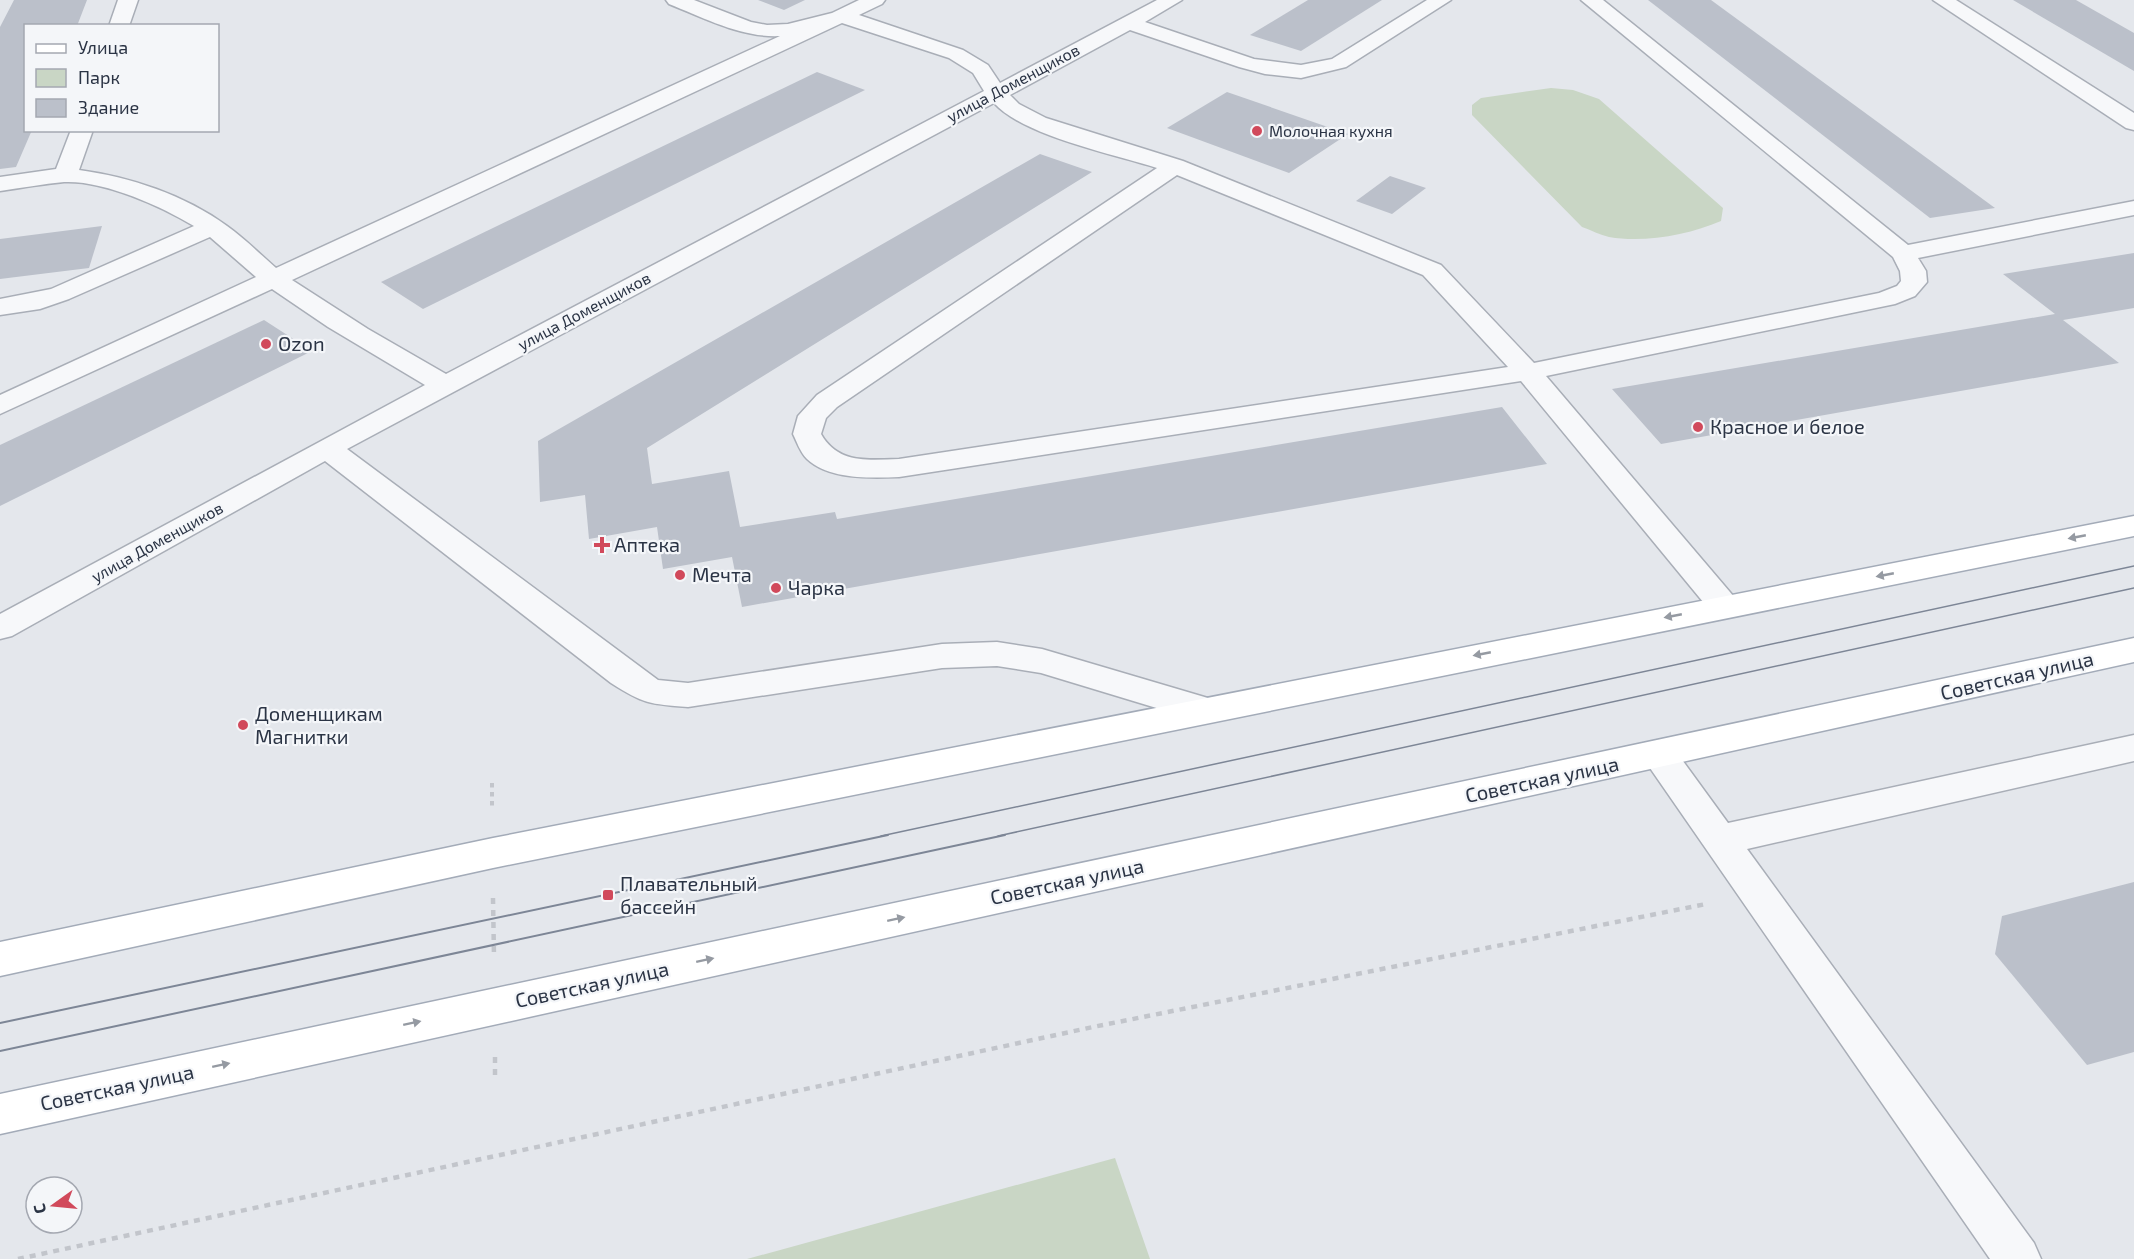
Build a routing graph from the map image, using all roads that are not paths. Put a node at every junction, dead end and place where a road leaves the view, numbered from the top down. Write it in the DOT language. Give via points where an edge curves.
graph roads {
  1 [pos="129,0"];
  2 [pos="676,0"];
  3 [pos="875,0"];
  4 [pos="1172,0"];
  5 [pos="1441,0"];
  6 [pos="1591,0"];
  7 [pos="1943,0"];
  8 [pos="842,16"];
  9 [pos="1127,23"];
  10 [pos="120,24"];
  11 [pos="995,92"];
  12 [pos="2134,123"];
  13 [pos="81,132"];
  14 [pos="1175,166"];
  15 [pos="66,175"];
  16 [pos="0,184"];
  17 [pos="2134,208"];
  18 [pos="212,226"];
  19 [pos="1903,253"];
  20 [pos="274,279"];
  21 [pos="0,307"];
  22 [pos="1528,372"];
  23 [pos="446,386"];
  24 [pos="0,406"];
  25 [pos="327,448"];
  26 [pos="2134,526"];
  27 [pos="1724,606"];
  28 [pos="0,628"];
  29 [pos="2134,650"];
  30 [pos="1206,710"];
  31 [pos="2134,748"];
  32 [pos="1659,755"];
  33 [pos="1719,840"];
  34 [pos="0,959"];
  35 [pos="0,1114"];
  36 [pos="2018,1259"];
  1 -- 10 [label="street"];
  2 -- 8 [label="street" via="767,31 788,30"];
  3 -- 8 [label="street"];
  4 -- 9 [label="street, улица Доменщиков"];
  5 -- 9 [label="street" via="1339,63 1303,72 1260,68"];
  6 -- 19 [label="street"];
  7 -- 12 [label="street"];
  8 -- 11 [label="street" via="956,54 981,69"];
  8 -- 20 [label="street"];
  9 -- 11 [label="street, улица Доменщиков"];
  11 -- 14 [label="street" via="1011,109 1038,123"];
  11 -- 23 [label="street, улица Доменщиков"];
  13 -- 15 [label="street"];
  14 -- 22 [label="street" via="1432,270"];
  14 -- 22 [label="street" via="827,401 812,416 807,434 817,452 842,464 867,469 899,468"];
  15 -- 16 [label="street"];
  15 -- 18 [label="street" via="104,179 144,193"];
  17 -- 19 [label="street"];
  18 -- 20 [label="street"];
  18 -- 21 [label="street" via="60,294"];
  19 -- 22 [label="street" via="1914,282 1906,291 1886,299"];
  20 -- 23 [label="street" via="379,348"];
  20 -- 24 [label="street"];
  22 -- 27 [label="street"];
  23 -- 25 [label="street, улица Доменщиков"];
  25 -- 28 [label="street, улица Доменщиков"];
  25 -- 30 [label="street" via="623,675 651,692 699,694 942,656 997,654 1042,661"];
  26 -- 27 [label="main road, one-way"];
  27 -- 30 [label="main road, one-way"];
  29 -- 32 [label="main road, Советская улица"];
  30 -- 34 [label="main road" via="493,853"];
  31 -- 33 [label="street"];
  32 -- 33 [label="street"];
  35 -- 32 [label="main road, Советская улица, one-way"];
  33 -- 36 [label="street"];
}
